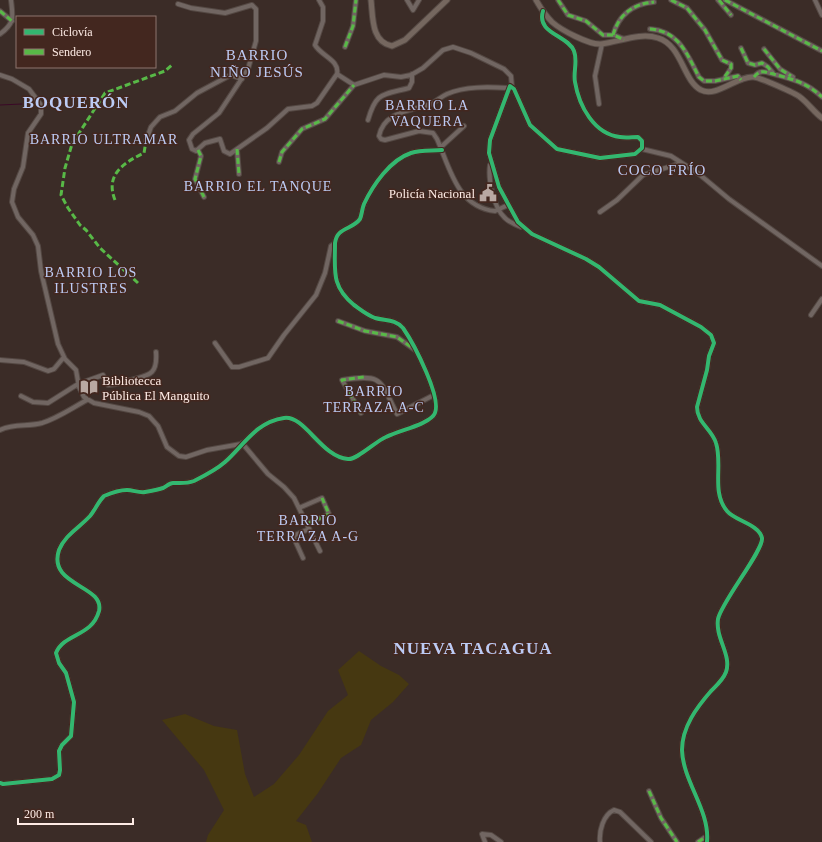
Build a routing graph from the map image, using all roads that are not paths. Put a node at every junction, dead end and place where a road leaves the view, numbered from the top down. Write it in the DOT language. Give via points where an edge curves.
graph roads {
  1 [pos="12,0"];
  2 [pos="319,0"];
  3 [pos="356,0"];
  4 [pos="371,0"];
  5 [pos="407,0"];
  6 [pos="419,0"];
  7 [pos="447,0"];
  8 [pos="536,0"];
  9 [pos="558,0"];
  10 [pos="671,0"];
  11 [pos="725,0"];
  12 [pos="815,0"];
  13 [pos="654,2"];
  14 [pos="178,4"];
  15 [pos="0,11"];
  16 [pos="543,11"];
  17 [pos="822,15"];
  18 [pos="12,21"];
  19 [pos="650,29"];
  20 [pos="0,34"];
  21 [pos="613,35"];
  22 [pos="624,40"];
  23 [pos="602,44"];
  24 [pos="345,47"];
  25 [pos="741,48"];
  26 [pos="764,49"];
  27 [pos="822,51"];
  28 [pos="336,74"];
  29 [pos="412,74"];
  30 [pos="773,74"];
  31 [pos="0,75"];
  32 [pos="754,77"];
  33 [pos="795,78"];
  34 [pos="242,79"];
  35 [pos="723,79"];
  36 [pos="741,80"];
  37 [pos="354,85"];
  38 [pos="510,88"];
  39 [pos="822,97"];
  40 [pos="599,104"];
  41 [pos="822,118"];
  42 [pos="368,120"];
  43 [pos="464,126"];
  44 [pos="146,141"];
  45 [pos="441,148"];
  46 [pos="237,149"];
  47 [pos="642,149"];
  48 [pos="198,150"];
  49 [pos="279,162"];
  50 [pos="490,162"];
  51 [pos="681,163"];
  52 [pos="239,174"];
  53 [pos="204,197"];
  54 [pos="508,205"];
  55 [pos="499,210"];
  56 [pos="600,212"];
  57 [pos="524,229"];
  58 [pos="335,243"];
  59 [pos="822,266"];
  60 [pos="822,299"];
  61 [pos="811,315"];
  62 [pos="338,321"];
  63 [pos="215,343"];
  64 [pos="415,350"];
  65 [pos="156,352"];
  66 [pos="64,357"];
  67 [pos="0,360"];
  68 [pos="78,384"];
  69 [pos="434,395"];
  70 [pos="21,396"];
  71 [pos="87,400"];
  72 [pos="361,413"];
  73 [pos="0,430"];
  74 [pos="241,444"];
  75 [pos="299,508"];
  76 [pos="307,524"];
  77 [pos="309,529"];
  78 [pos="320,551"];
  79 [pos="302,558"];
  80 [pos="0,783"];
  81 [pos="650,791"];
  82 [pos="707,836"];
  83 [pos="485,842"];
  84 [pos="501,842"];
  85 [pos="600,842"];
  86 [pos="651,842"];
  87 [pos="677,842"];
  88 [pos="698,842"];
  89 [pos="707,842"];
  1 -- 18 [label="street"];
  2 -- 28 [label="street" via="323,21 315,46 334,63 338,70"];
  3 -- 24 [label="street" via="353,26"];
  4 -- 7 [label="main road" via="375,33 383,43 392,46 405,40"];
  5 -- 6 [label="street" via="413,10"];
  8 -- 16 [label="main road"];
  9 -- 21 [label="street" via="571,17 586,21 602,35"];
  10 -- 35 [label="street" via="687,8 705,30 722,60 731,64"];
  11 -- 27 [label="street"];
  12 -- 17 [label="street"];
  13 -- 21 [label="street" via="639,4 629,9 618,22"];
  14 -- 34 [label="street" via="225,13 254,6 255,44 248,70"];
  15 -- 18 [label="street"];
  16 -- 23 [label="main road" via="557,26 587,41"];
  16 -- 47 [label="street" via="542,19 548,30 569,45 574,52 575,83 592,121 600,130 615,136 638,137 643,144"];
  18 -- 20 [label="street"];
  19 -- 35 [label="street" via="668,33 677,40 701,80 708,82"];
  21 -- 22 [label="street"];
  22 -- 23 [label="main road"];
  22 -- 36 [label="main road" via="648,36 664,40 677,54 701,90 710,92"];
  23 -- 40 [label="street" via="595,76"];
  25 -- 30 [label="street" via="748,63 762,63"];
  26 -- 33 [label="street" via="780,69"];
  28 -- 37 [label="street"];
  28 -- 46 [label="street" via="317,103 288,109"];
  29 -- 37 [label="street" via="401,77 384,75"];
  29 -- 38 [label="street" via="423,68 442,50 453,47 504,69 511,76"];
  29 -- 42 [label="street" via="409,88 385,94 374,102"];
  30 -- 32 [label="street" via="760,72"];
  30 -- 33 [label="street"];
  31 -- 66 [label="street" via="29,90 42,108 28,134 23,167 14,188 12,202 18,217 33,235 38,246 52,324"];
  32 -- 36 [label="main road"];
  32 -- 41 [label="main road" via="799,96"];
  33 -- 39 [label="street"];
  34 -- 44 [label="street" via="231,75 197,93 175,112 160,117 151,127"];
  34 -- 48 [label="street" via="220,113 191,137 190,146"];
  35 -- 36 [label="street" via="738,76"];
  37 -- 49 [label="street" via="328,117 302,129 282,152"];
  38 -- 45 [label="street" via="488,88 448,94 429,105 395,115 387,121 379,136 385,140 422,131 436,135"];
  38 -- 47 [label="street" via="530,125 557,149 600,158 631,155"];
  38 -- 50 [label="street" via="488,145"];
  43 -- 45 [label="street"];
  45 -- 55 [label="street" via="456,186 466,199 490,211"];
  45 -- 58 [label="street" via="410,153 393,164 368,197 358,220 339,232 335,237"];
  46 -- 48 [label="street" via="232,154 227,153 220,139 204,142"];
  46 -- 52 [label="street"];
  47 -- 51 [label="street" via="670,156"];
  48 -- 53 [label="street" via="200,156 195,179"];
  50 -- 54 [label="street"];
  50 -- 55 [label="street" via="489,178"];
  51 -- 56 [label="street" via="643,175"];
  51 -- 59 [label="street"];
  54 -- 55 [label="street"];
  54 -- 57 [label="street"];
  55 -- 57 [label="street" via="505,218"];
  57 -- 82 [label="street" via="586,259 635,298 660,305 691,321 708,332 714,340 714,346 708,356 697,414 717,444 718,488 722,503 733,516 757,530 761,534 762,543 719,616 718,630 727,660 726,672 693,715 682,745 686,772 706,824"];
  58 -- 63 [label="street" via="331,246 325,273 316,295 268,358 232,367"];
  58 -- 64 [label="street" via="336,283 343,296 369,316 397,322"];
  60 -- 61 [label="street"];
  62 -- 64 [label="street" via="365,331 397,337"];
  64 -- 69 [label="street"];
  65 -- 68 [label="street" via="156,366 145,377 108,385 103,375"];
  66 -- 67 [label="street" via="54,369 48,371 24,362"];
  66 -- 68 [label="street" via="76,370"];
  68 -- 70 [label="street" via="45,403 34,402"];
  68 -- 71 [label="street"];
  69 -- 72 [label="street" via="398,414 382,384 377,380 367,377 342,380"];
  69 -- 74 [label="street" via="436,413 431,418 386,437 353,458 343,458 331,452 315,440 300,422 291,418 283,418 264,425"];
  71 -- 73 [label="street" via="42,423 11,426"];
  71 -- 74 [label="street" via="149,416 158,426 167,447 179,456 186,457"];
  74 -- 75 [label="street" via="268,474 284,486"];
  74 -- 80 [label="street" via="224,463 193,481 183,484 172,483 164,488 143,493 127,490 104,496 90,516 63,543 58,556 62,572 67,579 86,589 99,606 91,626 62,644 56,653 66,673 74,702 71,736 59,752 60,770 56,777"];
  75 -- 76 [label="street"];
  75 -- 76 [label="street" via="322,498 329,514"];
  76 -- 77 [label="street"];
  77 -- 78 [label="street"];
  77 -- 79 [label="street" via="293,536"];
  81 -- 87 [label="street" via="661,818"];
  82 -- 88 [label="street"];
  82 -- 89 [label="street"];
  83 -- 84 [label="street" via="482,834"];
  85 -- 86 [label="street" via="604,822 614,810 620,812"];
}
